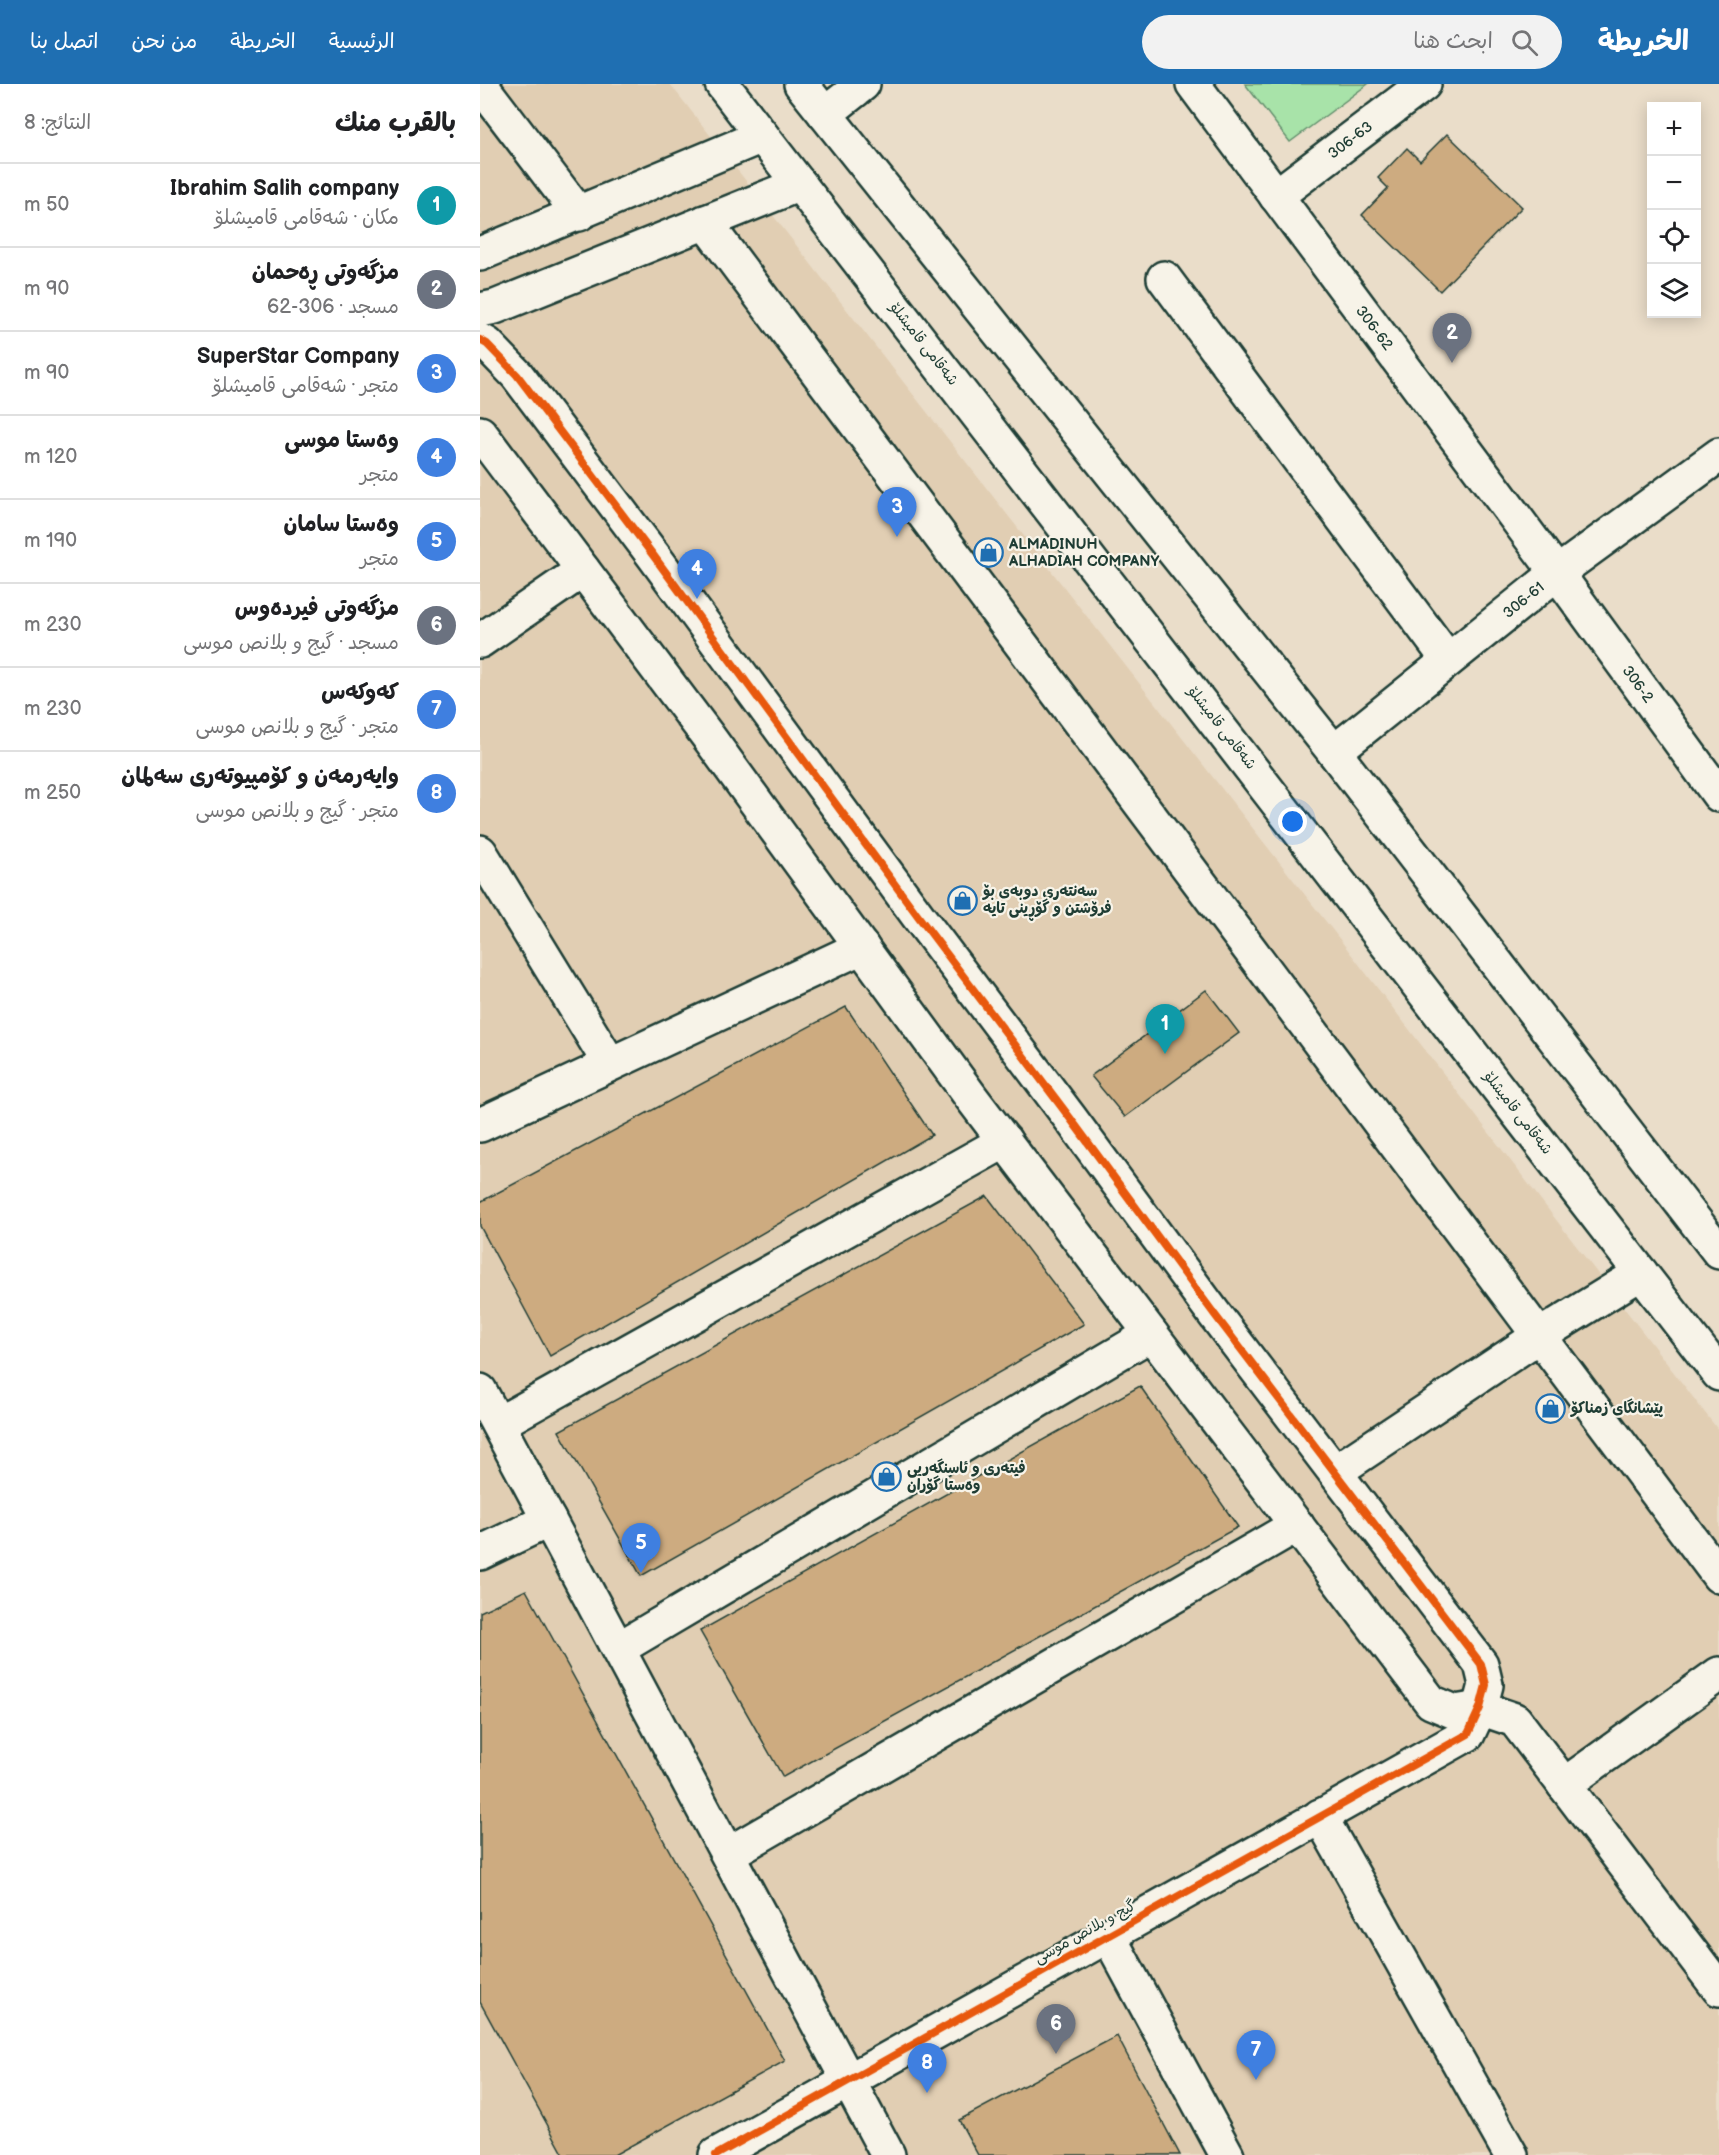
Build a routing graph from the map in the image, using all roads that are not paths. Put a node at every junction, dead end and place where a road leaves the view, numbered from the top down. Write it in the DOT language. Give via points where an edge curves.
graph roads {
  1 [pos="480,84"];
  2 [pos="722,84"];
  3 [pos="801,84"];
  4 [pos="863,84"];
  5 [pos="1193,84"];
  6 [pos="1424,84"];
  7 [pos="825,114"];
  8 [pos="762,135"];
  9 [pos="800,184"];
  10 [pos="1276,196"];
  11 [pos="579,214"];
  12 [pos="705,222"];
  13 [pos="480,254"];
  14 [pos="1164,278"];
  15 [pos="480,310"];
  16 [pos="480,340"];
  17 [pos="480,433"];
  18 [pos="1719,455"];
  19 [pos="583,570"];
  20 [pos="1557,573"];
  21 [pos="480,641"];
  22 [pos="1448,660"];
  23 [pos="1334,752"];
  24 [pos="1719,795"];
  25 [pos="480,852"];
  26 [pos="862,947"];
  27 [pos="610,1064"];
  28 [pos="480,1125"];
  29 [pos="1005,1141"];
  30 [pos="1719,1252"];
  31 [pos="1641,1273"];
  32 [pos="1151,1334"];
  33 [pos="1539,1336"];
  34 [pos="1719,1374"];
  35 [pos="480,1391"];
  36 [pos="498,1425"];
  37 [pos="1335,1472"];
  38 [pos="549,1520"];
  39 [pos="1297,1525"];
  40 [pos="480,1553"];
  41 [pos="1719,1576"];
  42 [pos="618,1649"];
  43 [pos="1719,1674"];
  44 [pos="1474,1721"];
  45 [pos="1564,1785"];
  46 [pos="1320,1816"];
  47 [pos="728,1854"];
  48 [pos="1108,1935"];
  49 [pos="1719,1989"];
  50 [pos="849,2080"];
  51 [pos="716,2155"];
  52 [pos="888,2155"];
  53 [pos="1227,2155"];
  54 [pos="1511,2155"];
  1 -- 11 [label="street"];
  2 -- 8 [label="street, شەقامی قامیشلۆ"];
  3 -- 7 [label="street"];
  4 -- 7 [label="street"];
  5 -- 10 [label="street, 306-62"];
  6 -- 10 [label="street, 306-63"];
  7 -- 23 [label="street"];
  8 -- 9 [label="street, شەقامی قامیشلۆ"];
  8 -- 11 [label="street"];
  9 -- 12 [label="street"];
  9 -- 31 [label="street, شەقامی قامیشلۆ"];
  10 -- 20 [label="street, 306-62"];
  11 -- 13 [label="street"];
  12 -- 15 [label="street"];
  12 -- 33 [label="street"];
  14 -- 22 [label="street"];
  16 -- 37 [label="street" via="524,385 660,565"];
  17 -- 19 [label="street"];
  18 -- 20 [label="street, 306-61"];
  19 -- 21 [label="street"];
  19 -- 26 [label="street"];
  20 -- 22 [label="street, 306-61"];
  20 -- 24 [label="street, 306-2"];
  22 -- 23 [label="street, 306-61"];
  23 -- 30 [label="street"];
  25 -- 27 [label="street"];
  26 -- 27 [label="street"];
  26 -- 29 [label="street"];
  27 -- 28 [label="street"];
  29 -- 32 [label="street"];
  29 -- 36 [label="street"];
  31 -- 33 [label="street"];
  31 -- 34 [label="street, شەقامی قامیشلۆ"];
  32 -- 39 [label="street"];
  32 -- 42 [label="street"];
  33 -- 37 [label="street"];
  33 -- 41 [label="street"];
  35 -- 36 [label="street"];
  36 -- 38 [label="street"];
  37 -- 44 [label="street" via="1481,1664 1486,1685"];
  38 -- 40 [label="street"];
  38 -- 42 [label="street"];
  39 -- 44 [label="street" via="1431,1702"];
  39 -- 47 [label="street"];
  42 -- 47 [label="street"];
  43 -- 45 [label="street"];
  44 -- 45 [label="street" via="1515,1720"];
  44 -- 46 [label="street, گيج و بلانص موسى"];
  45 -- 49 [label="street"];
  46 -- 48 [label="street, گيج و بلانص موسى"];
  46 -- 54 [label="street"];
  47 -- 50 [label="street"];
  48 -- 50 [label="street, گيج و بلانص موسى"];
  48 -- 53 [label="street"];
  50 -- 51 [label="street, گيج و بلانص موسى"];
  50 -- 52 [label="street"];
}
